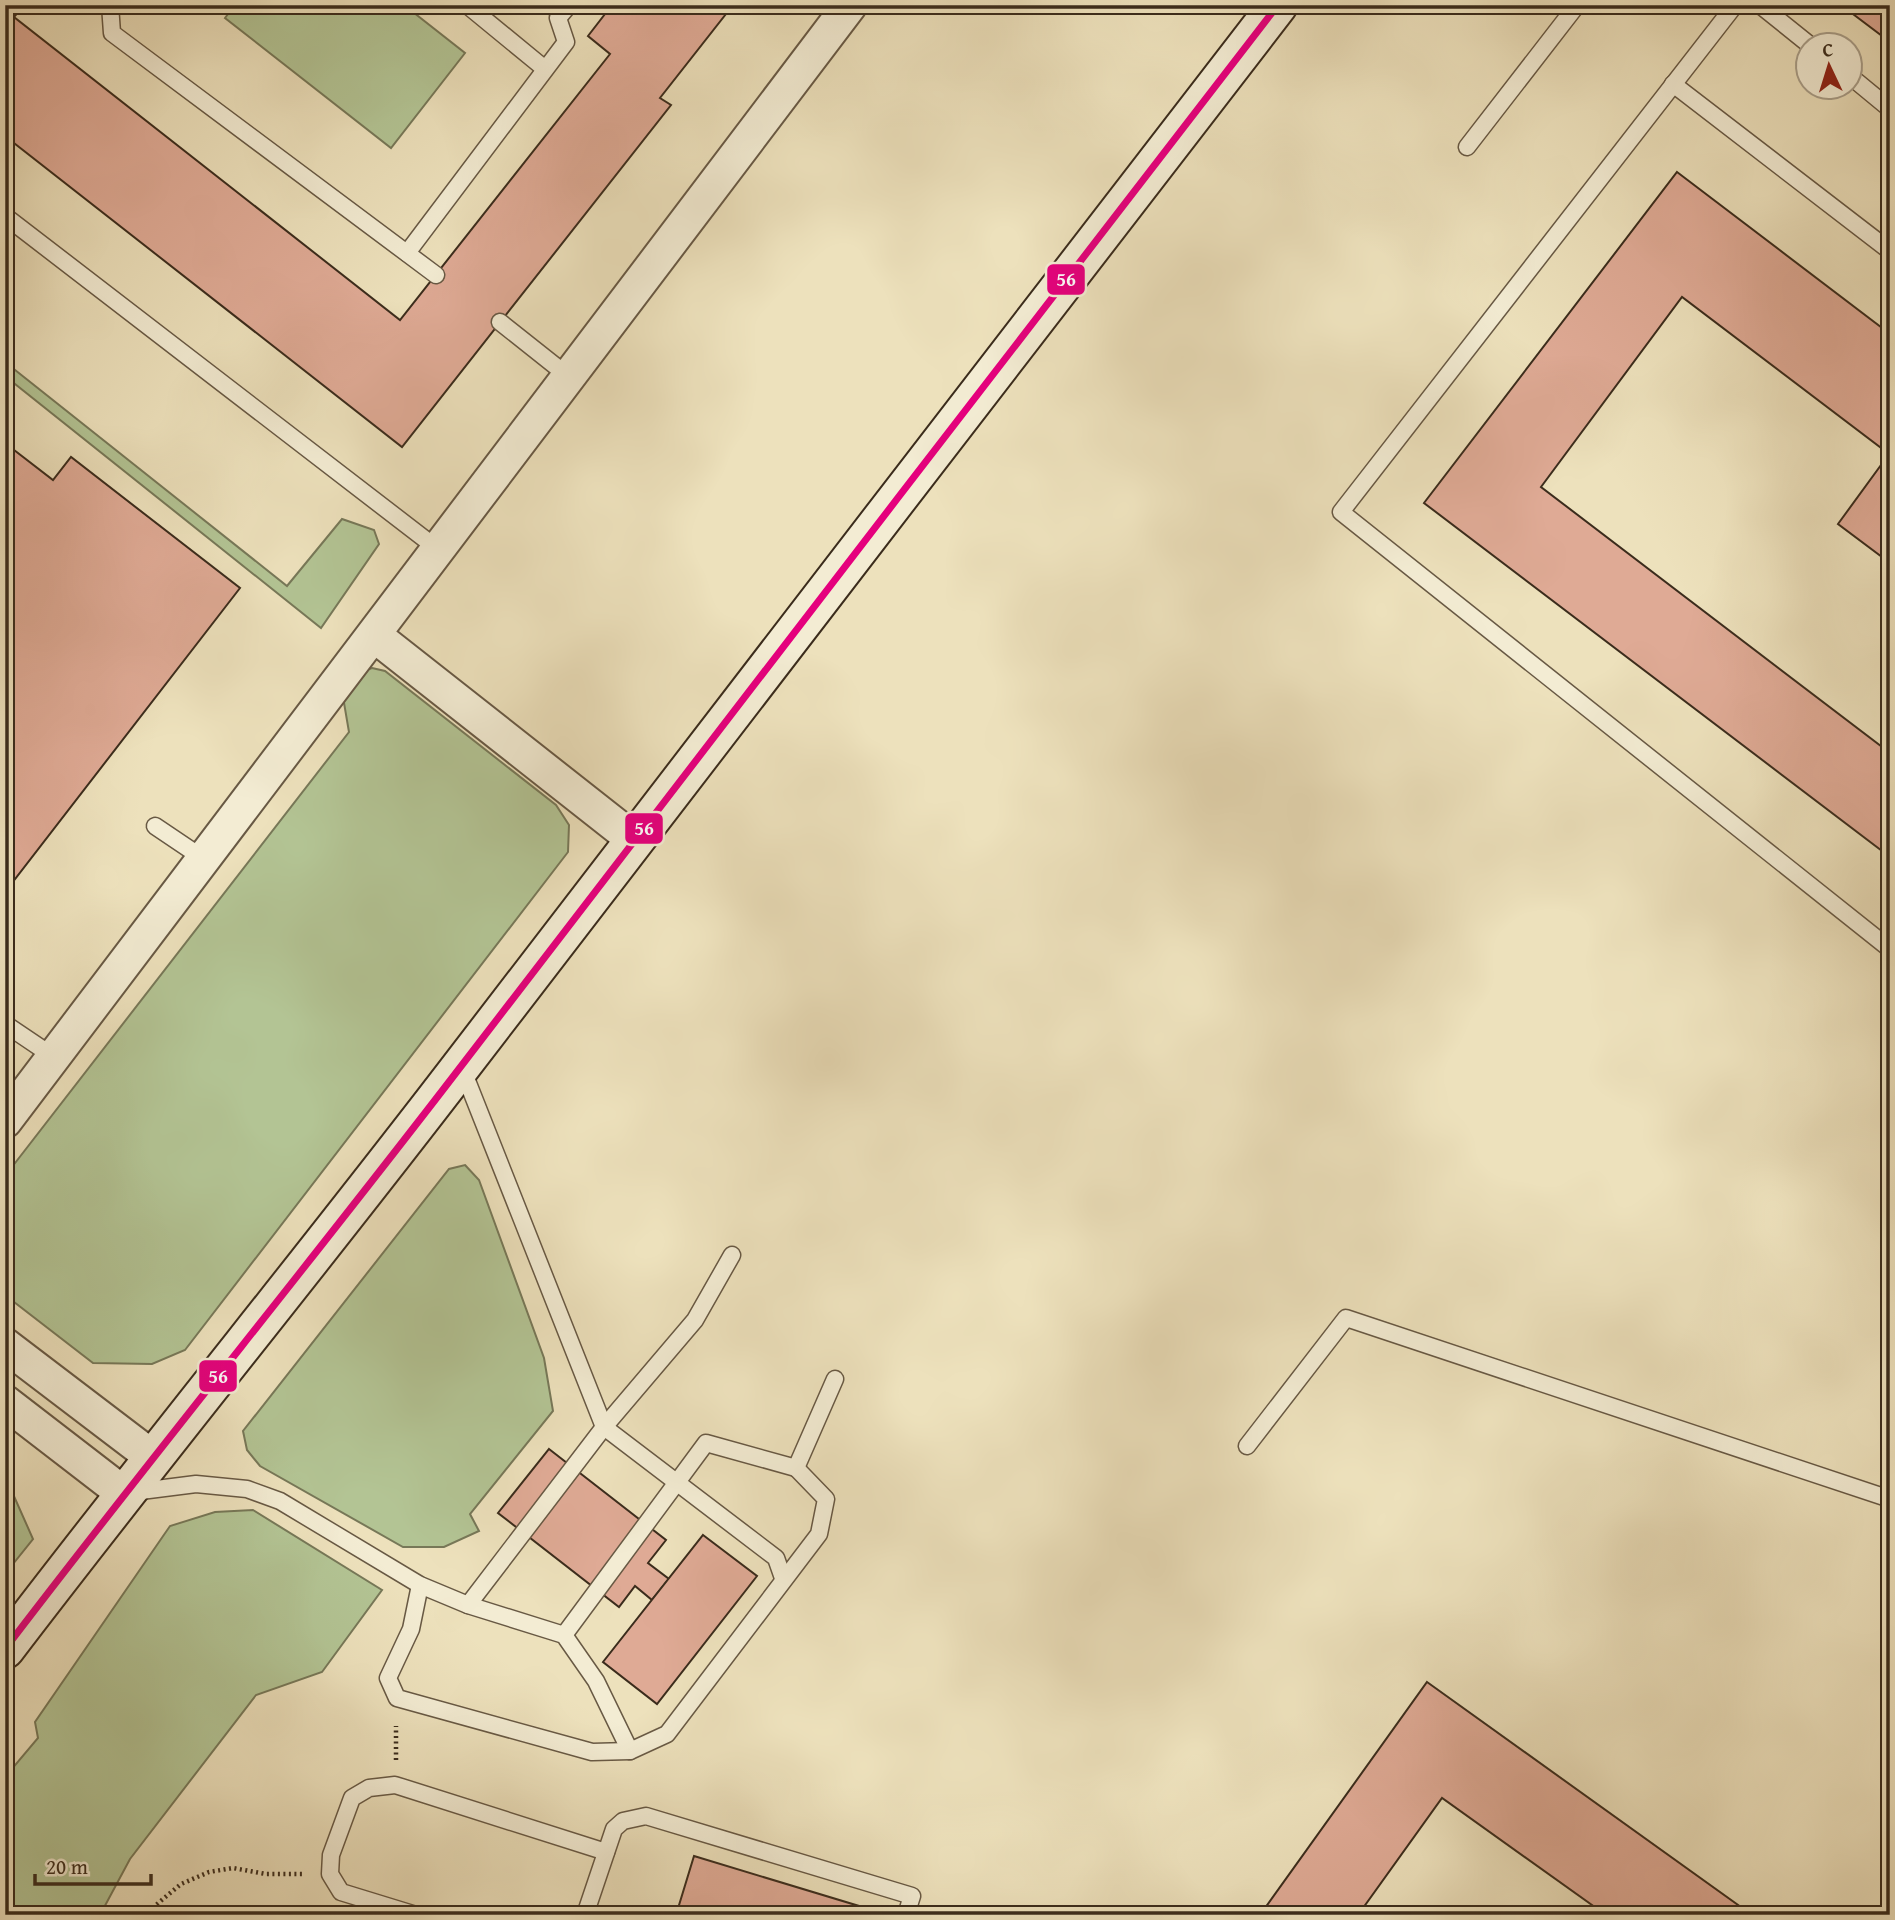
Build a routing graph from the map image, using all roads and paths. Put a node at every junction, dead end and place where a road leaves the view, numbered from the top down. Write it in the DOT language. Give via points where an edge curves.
graph roads {
  1 [pos="110,5"];
  2 [pos="467,5"];
  3 [pos="569,5"];
  4 [pos="850,5"];
  5 [pos="1278,5"];
  6 [pos="1577,5"];
  7 [pos="1735,5"];
  8 [pos="1760,5"];
  9 [pos="1794,32"];
  10 [pos="545,69"];
  11 [pos="1673,84"];
  12 [pos="1864,87"];
  13 [pos="1890,108"];
  14 [pos="1467,147"];
  15 [pos="5,216"];
  16 [pos="1890,251"];
  17 [pos="407,253"];
  18 [pos="436,275"];
  19 [pos="500,322"];
  20 [pos="568,376"];
  21 [pos="439,550"];
  22 [pos="374,635"];
  23 [pos="155,826"];
  24 [pos="633,839"];
  25 [pos="204,859"];
  26 [pos="1890,949"];
  27 [pos="5,1024"];
  28 [pos="54,1057"];
  29 [pos="461,1066"];
  30 [pos="5,1121"];
  31 [pos="732,1255"];
  32 [pos="5,1345"];
  33 [pos="835,1379"];
  34 [pos="5,1402"];
  35 [pos="604,1427"];
  36 [pos="1247,1446"];
  37 [pos="152,1457"];
  38 [pos="796,1468"];
  39 [pos="679,1482"];
  40 [pos="123,1493"];
  41 [pos="1890,1499"];
  42 [pos="783,1578"];
  43 [pos="420,1585"];
  44 [pos="468,1605"];
  45 [pos="564,1635"];
  46 [pos="5,1649"];
  47 [pos="397,1698"];
  48 [pos="630,1751"];
  49 [pos="395,1785"];
  50 [pos="606,1852"];
  51 [pos="330,1874"];
  52 [pos="144,1915"];
  53 [pos="416,1915"];
  54 [pos="585,1915"];
  55 [pos="906,1915"];
  1 -- 17 [label="lane" via="113,33"];
  2 -- 10 [label="lane"];
  3 -- 10 [label="lane" via="558,18 566,42"];
  4 -- 20 [label="street"];
  5 -- 24 [label="main road"];
  6 -- 14 [label="lane"];
  7 -- 11 [label="lane"];
  8 -- 9 [label="lane"];
  10 -- 17 [label="lane"];
  11 -- 16 [label="lane"];
  11 -- 26 [label="lane" via="1341,512"];
  12 -- 13 [label="lane"];
  15 -- 21 [label="lane"];
  17 -- 18 [label="lane"];
  19 -- 20 [label="lane"];
  20 -- 21 [label="street"];
  21 -- 22 [label="street"];
  22 -- 24 [label="street"];
  22 -- 25 [label="street"];
  23 -- 25 [label="lane"];
  24 -- 29 [label="main road"];
  25 -- 28 [label="street"];
  27 -- 28 [label="lane"];
  28 -- 30 [label="street"];
  29 -- 35 [label="lane"];
  29 -- 37 [label="main road"];
  31 -- 35 [label="lane" via="695,1320"];
  32 -- 37 [label="street"];
  33 -- 38 [label="lane"];
  34 -- 40 [label="street"];
  35 -- 39 [label="lane"];
  35 -- 44 [label="lane"];
  36 -- 41 [label="lane" via="1346,1318"];
  37 -- 40 [label="main road"];
  38 -- 39 [label="lane" via="706,1443"];
  38 -- 42 [label="lane" via="826,1499 819,1534"];
  39 -- 42 [label="lane" via="776,1558"];
  39 -- 45 [label="lane"];
  40 -- 43 [label="lane" via="196,1484 247,1489 280,1501"];
  40 -- 46 [label="main road"];
  42 -- 48 [label="lane" via="667,1734"];
  43 -- 44 [label="lane"];
  43 -- 47 [label="lane" via="411,1629 388,1678"];
  44 -- 45 [label="lane"];
  45 -- 48 [label="lane" via="596,1681"];
  47 -- 48 [label="lane" via="592,1752"];
  47 -- 49 [label="path"];
  49 -- 50 [label="lane"];
  49 -- 51 [label="lane" via="369,1788 352,1798 331,1856"];
  50 -- 54 [label="lane"];
  50 -- 55 [label="lane" via="614,1829 623,1821 646,1816 912,1896"];
  51 -- 52 [label="path" via="266,1874 233,1868 209,1872 181,1884"];
  51 -- 53 [label="lane" via="341,1892"];
}
